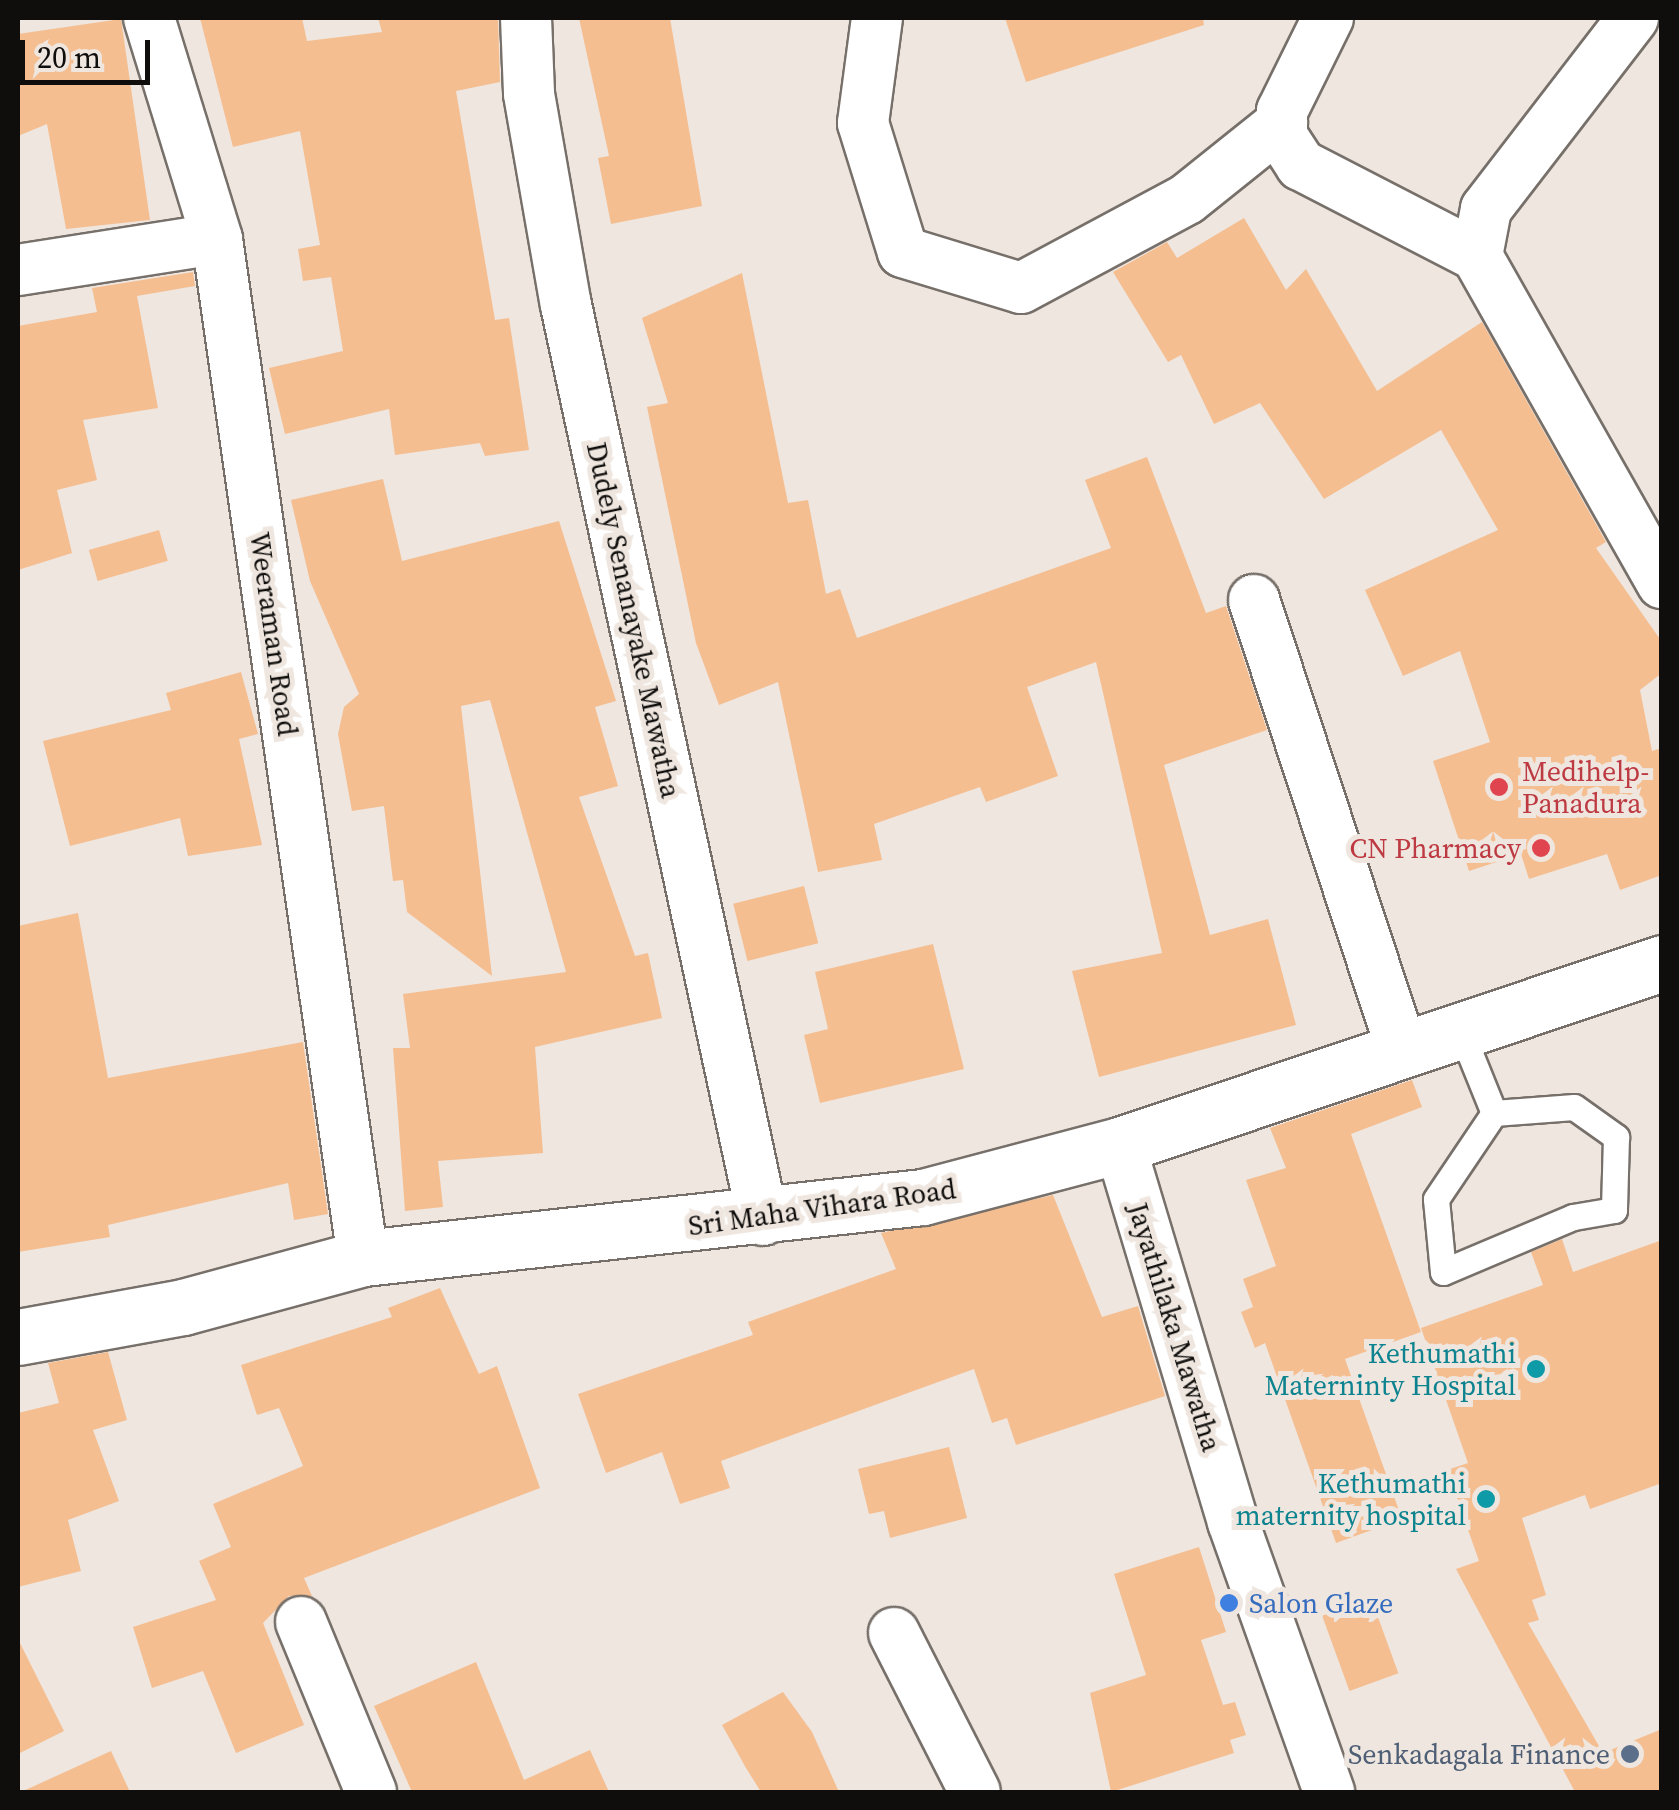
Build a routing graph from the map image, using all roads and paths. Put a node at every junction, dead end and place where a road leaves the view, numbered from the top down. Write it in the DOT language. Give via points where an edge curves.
graph roads {
  1 [pos="149,18"];
  2 [pos="526,18"];
  3 [pos="876,18"];
  4 [pos="1328,18"];
  5 [pos="1633,18"];
  6 [pos="1282,123"];
  7 [pos="217,238"];
  8 [pos="1477,256"];
  9 [pos="18,270"];
  10 [pos="1662,583"];
  11 [pos="1254,600"];
  12 [pos="1662,964"];
  13 [pos="1460,1030"];
  14 [pos="1402,1050"];
  15 [pos="1494,1113"];
  16 [pos="1120,1145"];
  17 [pos="763,1220"];
  18 [pos="363,1258"];
  19 [pos="18,1337"];
  20 [pos="301,1622"];
  21 [pos="894,1633"];
  22 [pos="371,1792"];
  23 [pos="975,1792"];
  24 [pos="1329,1792"];
  1 -- 7 [label="street, Weeraman Road"];
  2 -- 17 [label="street, Dudely Senanayake Mawatha" via="529,94 566,305"];
  3 -- 6 [label="street" via="863,122 903,252 1021,288 1187,198"];
  4 -- 6 [label="street"];
  5 -- 8 [label="street" via="1486,209"];
  6 -- 8 [label="street" via="1302,165"];
  7 -- 9 [label="street"];
  7 -- 18 [label="street, Weeraman Road"];
  8 -- 10 [label="street"];
  11 -- 14 [label="street"];
  12 -- 13 [label="street, Sri Maha Vihara Road"];
  13 -- 14 [label="street, Sri Maha Vihara Road"];
  13 -- 15 [label="lane"];
  14 -- 16 [label="street, Sri Maha Vihara Road"];
  15 -- 15 [label="lane" via="1574,1106 1616,1137 1614,1210 1573,1217 1444,1272 1436,1199"];
  16 -- 17 [label="street, Sri Maha Vihara Road" via="922,1198"];
  16 -- 24 [label="street, Jayathilaka Mawatha" via="1233,1522"];
  17 -- 18 [label="street, Sri Maha Vihara Road"];
  18 -- 19 [label="street, Sri Maha Vihara Road" via="182,1307"];
  20 -- 22 [label="street"];
  21 -- 23 [label="street"];
}
